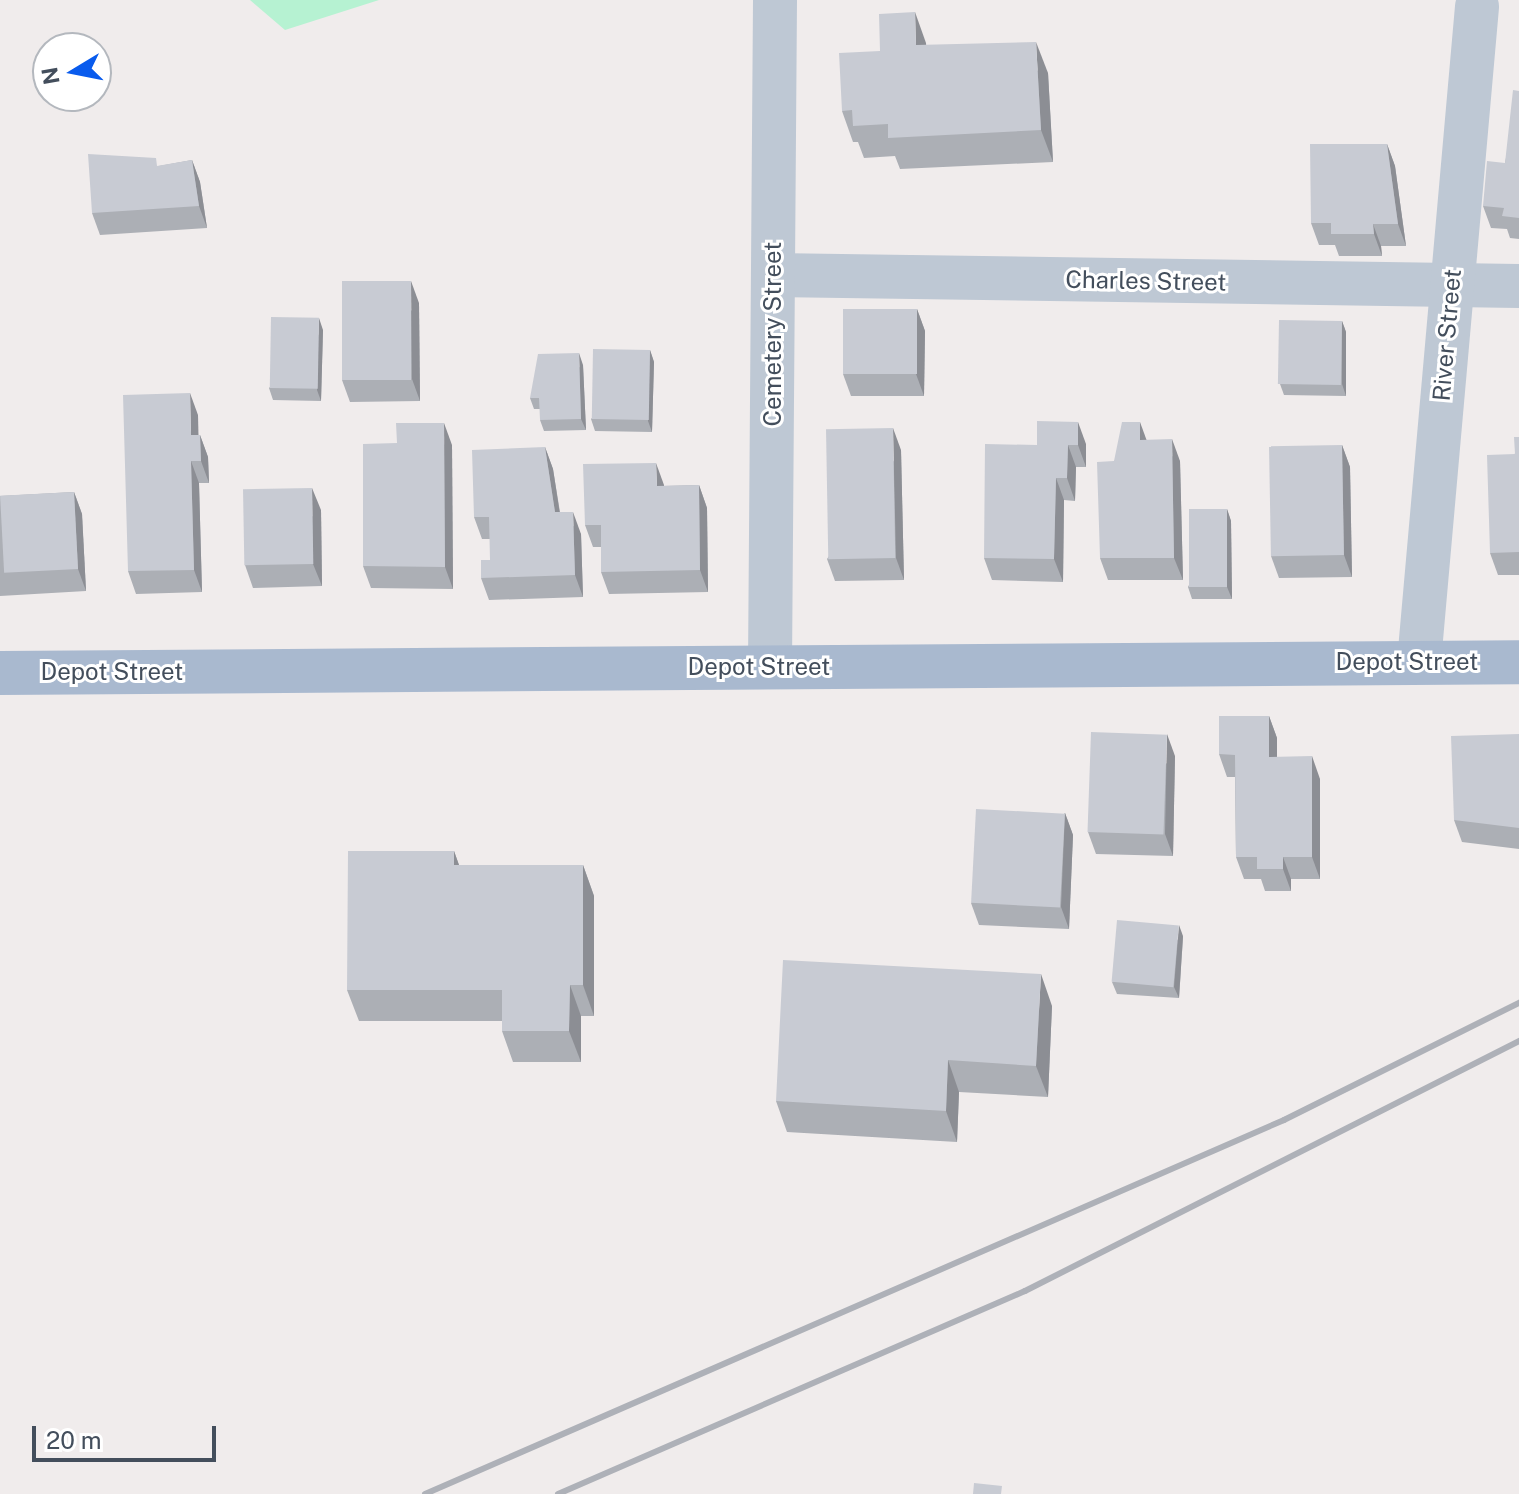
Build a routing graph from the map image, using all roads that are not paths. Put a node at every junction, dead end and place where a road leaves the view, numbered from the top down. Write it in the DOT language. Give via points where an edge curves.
graph roads {
  1 [pos="775,0"];
  2 [pos="1477,7"];
  3 [pos="773,275"];
  4 [pos="1519,286"];
  5 [pos="1451,287"];
  6 [pos="1419,662"];
  7 [pos="1519,662"];
  8 [pos="770,667"];
  9 [pos="0,673"];
  1 -- 3 [label="street, Cemetery Street"];
  2 -- 5 [label="street, River Street"];
  3 -- 5 [label="street, Charles Street"];
  3 -- 8 [label="street, Cemetery Street"];
  4 -- 5 [label="street, Charles Street"];
  5 -- 6 [label="street, River Street"];
  6 -- 7 [label="main road, Depot Street"];
  6 -- 8 [label="main road, Depot Street"];
  8 -- 9 [label="main road, Depot Street"];
}
